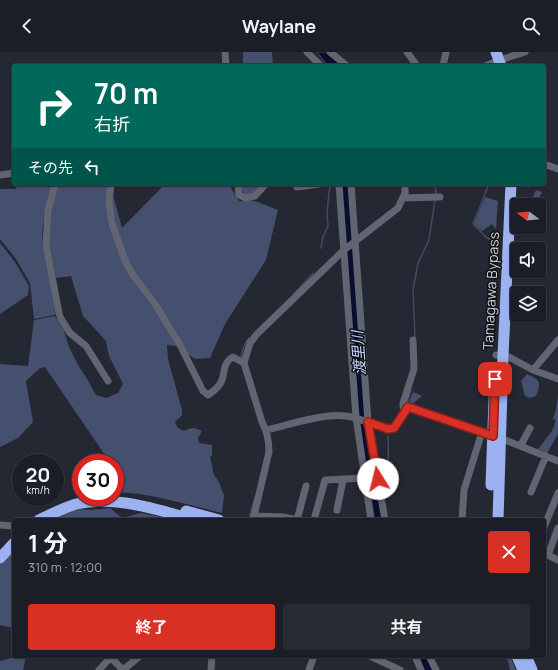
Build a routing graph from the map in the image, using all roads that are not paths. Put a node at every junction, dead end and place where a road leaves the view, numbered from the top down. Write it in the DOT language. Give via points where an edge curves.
graph roads {
  1 [pos="225,52"];
  2 [pos="307,52"];
  3 [pos="330,52"];
  4 [pos="407,52"];
  5 [pos="446,52"];
  6 [pos="525,52"];
  7 [pos="499,59"];
  8 [pos="226,64"];
  9 [pos="319,64"];
  10 [pos="344,64"];
  11 [pos="416,64"];
  12 [pos="444,64"];
  13 [pos="489,64"];
  14 [pos="546,165"];
  15 [pos="558,169"];
  16 [pos="12,174"];
  17 [pos="0,175"];
  18 [pos="54,186"];
  19 [pos="111,186"];
  20 [pos="238,186"];
  21 [pos="264,186"];
  22 [pos="339,186"];
  23 [pos="351,186"];
  24 [pos="405,186"];
  25 [pos="504,186"];
  26 [pos="511,186"];
  27 [pos="436,197"];
  28 [pos="403,198"];
  29 [pos="355,240"];
  30 [pos="344,250"];
  31 [pos="363,331"];
  32 [pos="350,332"];
  33 [pos="413,340"];
  34 [pos="558,340"];
  35 [pos="500,356"];
  36 [pos="242,362"];
  37 [pos="533,370"];
  38 [pos="558,379"];
  39 [pos="108,381"];
  40 [pos="407,409"];
  41 [pos="356,417"];
  42 [pos="368,422"];
  43 [pos="530,428"];
  44 [pos="266,430"];
  45 [pos="482,432"];
  46 [pos="497,437"];
  47 [pos="521,445"];
  48 [pos="546,456"];
  49 [pos="558,461"];
  50 [pos="364,478"];
  51 [pos="343,480"];
  52 [pos="306,486"];
  53 [pos="531,492"];
  54 [pos="558,493"];
  55 [pos="124,498"];
  56 [pos="72,501"];
  57 [pos="337,510"];
  58 [pos="33,518"];
  59 [pos="43,518"];
  60 [pos="187,518"];
  61 [pos="212,518"];
  62 [pos="253,518"];
  63 [pos="288,518"];
  64 [pos="298,518"];
  65 [pos="315,518"];
  66 [pos="371,518"];
  67 [pos="385,518"];
  68 [pos="462,518"];
  69 [pos="491,518"];
  70 [pos="498,518"];
  71 [pos="546,522"];
  72 [pos="0,525"];
  73 [pos="558,528"];
  74 [pos="12,529"];
  75 [pos="12,532"];
  76 [pos="12,545"];
  77 [pos="0,547"];
  78 [pos="546,554"];
  79 [pos="0,558"];
  80 [pos="558,560"];
  81 [pos="109,658"];
  82 [pos="111,658"];
  83 [pos="138,658"];
  84 [pos="212,658"];
  85 [pos="313,658"];
  86 [pos="379,658"];
  87 [pos="416,658"];
  88 [pos="430,658"];
  89 [pos="518,658"];
  90 [pos="527,658"];
  91 [pos="99,670"];
  92 [pos="123,670"];
  93 [pos="211,670"];
  94 [pos="309,670"];
  95 [pos="400,670"];
  96 [pos="421,670"];
  97 [pos="436,670"];
  98 [pos="523,670"];
  99 [pos="532,670"];
  1 -- 8 [label="street"];
  2 -- 9 [label="street"];
  3 -- 10 [label="street"];
  4 -- 11 [label="street"];
  5 -- 12 [label="street"];
  6 -- 7 [label="street"];
  7 -- 13 [label="street"];
  14 -- 15 [label="street"];
  16 -- 17 [label="street"];
  18 -- 39 [label="street" via="48,211 46,245 59,313 68,330 86,346"];
  19 -- 36 [label="street" via="109,201 112,224 126,263 175,336 203,392 208,395 219,386 225,364 232,357"];
  20 -- 21 [label="street" via="239,195 246,198 255,196"];
  22 -- 30 [label="street"];
  23 -- 29 [label="street"];
  24 -- 28 [label="street"];
  25 -- 35 [label="highway, Tamagawa Bypass"];
  26 -- 35 [label="highway, Tamagawa Bypass"];
  27 -- 28 [label="street"];
  28 -- 29 [label="street" via="398,208"];
  29 -- 30 [label="street"];
  29 -- 31 [label="street"];
  30 -- 32 [label="street"];
  30 -- 36 [label="street" via="257,334"];
  31 -- 32 [label="street"];
  31 -- 42 [label="street"];
  32 -- 41 [label="street"];
  33 -- 40 [label="street" via="414,369 403,402 403,407"];
  34 -- 37 [label="street"];
  35 -- 37 [label="street" via="509,357"];
  35 -- 46 [label="highway, Tamagawa Bypass"];
  36 -- 44 [label="street"];
  37 -- 38 [label="street"];
  40 -- 42 [label="street" via="394,428 388,429"];
  40 -- 45 [label="street" via="408,407"];
  41 -- 42 [label="street"];
  41 -- 44 [label="street" via="336,415"];
  41 -- 50 [label="street"];
  42 -- 67 [label="street"];
  43 -- 47 [label="street"];
  44 -- 62 [label="street" via="269,452"];
  45 -- 46 [label="street"];
  45 -- 68 [label="street" via="464,490"];
  46 -- 47 [label="street"];
  46 -- 69 [label="highway, Tamagawa Bypass"];
  46 -- 70 [label="highway, Tamagawa Bypass"];
  47 -- 48 [label="street"];
  48 -- 49 [label="street"];
  48 -- 53 [label="street"];
  50 -- 51 [label="street"];
  50 -- 66 [label="street"];
  51 -- 57 [label="street"];
  51 -- 65 [label="street" via="325,480"];
  52 -- 64 [label="street"];
  54 -- 71 [label="street"];
  55 -- 61 [label="highway" via="148,501"];
  56 -- 58 [label="highway"];
  59 -- 60 [label="highway" via="78,504 118,502"];
  62 -- 63 [label="street"];
  72 -- 74 [label="street"];
  73 -- 78 [label="street"];
  75 -- 77 [label="highway"];
  76 -- 79 [label="highway"];
  78 -- 80 [label="street"];
  81 -- 91 [label="street"];
  82 -- 92 [label="street"];
  83 -- 92 [label="street"];
  84 -- 93 [label="street"];
  85 -- 94 [label="street"];
  86 -- 95 [label="street"];
  87 -- 96 [label="street"];
  88 -- 97 [label="street"];
  89 -- 98 [label="highway"];
  90 -- 99 [label="highway"];
}
